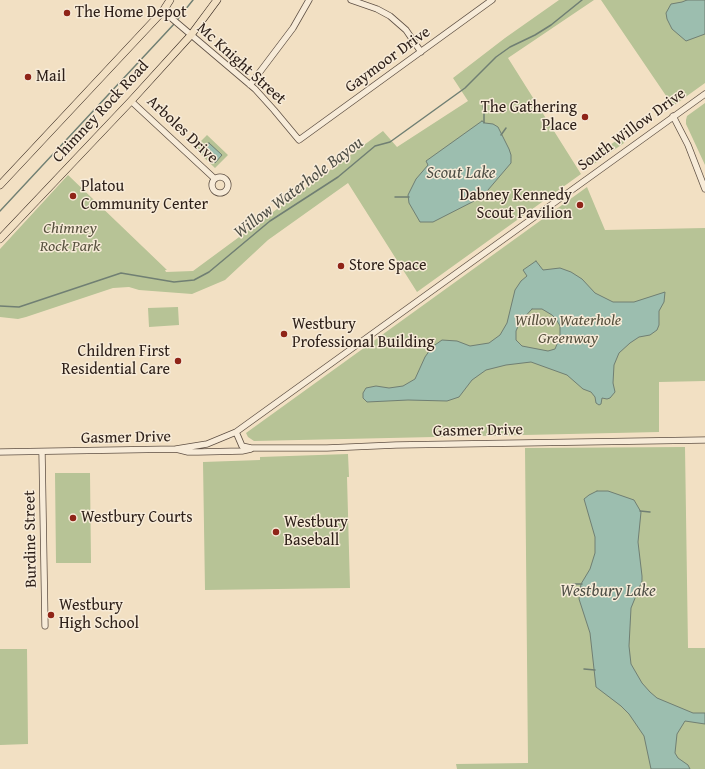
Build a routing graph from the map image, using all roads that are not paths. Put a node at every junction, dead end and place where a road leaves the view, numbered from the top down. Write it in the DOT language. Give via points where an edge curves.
graph roads {
  1 [pos="170,0"];
  2 [pos="217,0"];
  3 [pos="309,0"];
  4 [pos="351,0"];
  5 [pos="492,0"];
  6 [pos="163,11"];
  7 [pos="191,35"];
  8 [pos="421,52"];
  9 [pos="250,85"];
  10 [pos="705,94"];
  11 [pos="131,101"];
  12 [pos="673,116"];
  13 [pos="299,140"];
  14 [pos="215,178"];
  15 [pos="0,185"];
  16 [pos="705,189"];
  17 [pos="0,240"];
  18 [pos="236,432"];
  19 [pos="705,440"];
  20 [pos="251,448"];
  21 [pos="176,449"];
  22 [pos="0,452"];
  23 [pos="42,452"];
  24 [pos="45,626"];
  1 -- 6 [label="main road, Chimney Rock Road"];
  2 -- 7 [label="main road, Chimney Rock Road"];
  3 -- 9 [label="street" via="293,28"];
  4 -- 8 [label="street" via="390,16 406,30"];
  5 -- 8 [label="street, Gaymoor Drive"];
  6 -- 7 [label="street, Mc Knight Street"];
  6 -- 15 [label="main road, Chimney Rock Road"];
  7 -- 9 [label="street, Mc Knight Street"];
  7 -- 11 [label="main road, Chimney Rock Road"];
  8 -- 13 [label="street, Gaymoor Drive"];
  9 -- 13 [label="street, Mc Knight Street"];
  10 -- 12 [label="street, South Willow Drive"];
  11 -- 14 [label="street, Arboles Drive"];
  11 -- 17 [label="main road, Chimney Rock Road"];
  12 -- 16 [label="street" via="688,145"];
  12 -- 18 [label="street, South Willow Drive"];
  18 -- 20 [label="street" via="242,446"];
  18 -- 21 [label="street, South Willow Drive" via="207,444"];
  19 -- 20 [label="street, Gasmer Drive"];
  20 -- 21 [label="street, Gasmer Drive" via="242,451 198,452"];
  21 -- 23 [label="street, Gasmer Drive"];
  22 -- 23 [label="street, Gasmer Drive"];
  23 -- 24 [label="street, Burdine Street"];
}
